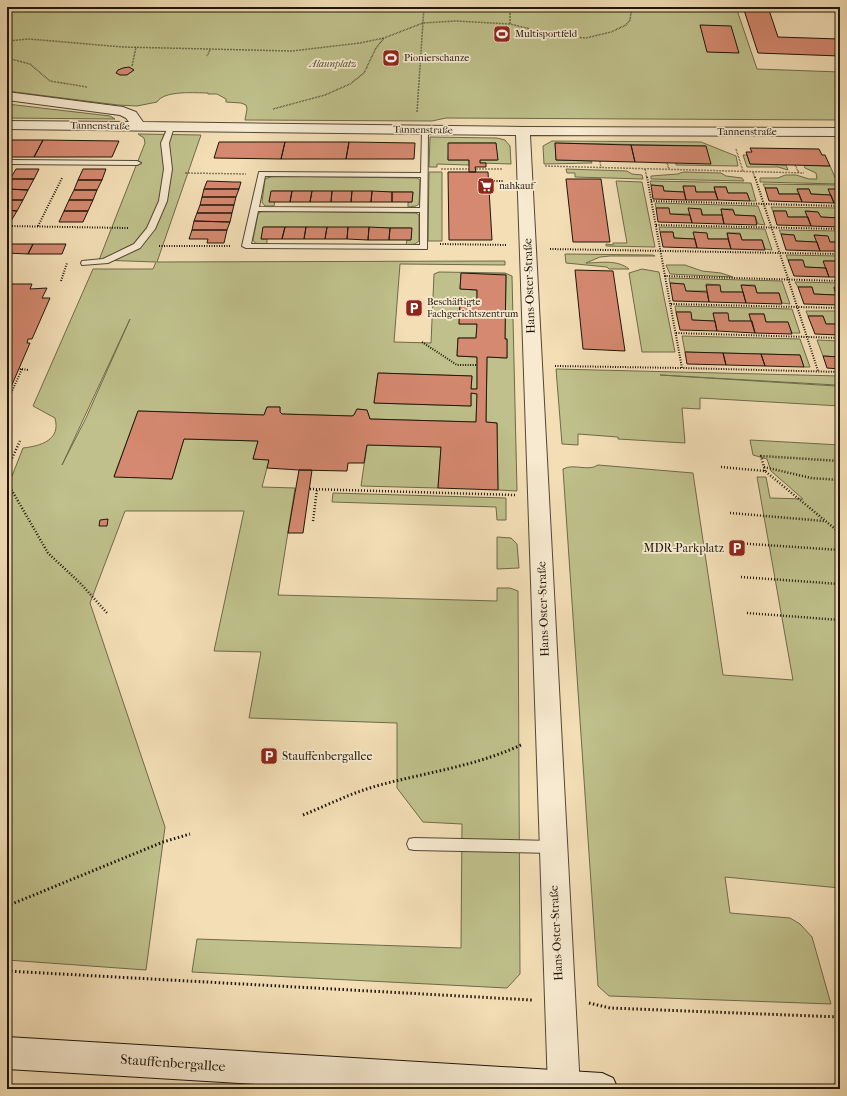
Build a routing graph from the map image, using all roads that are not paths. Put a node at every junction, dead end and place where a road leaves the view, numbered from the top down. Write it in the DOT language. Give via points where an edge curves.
graph roads {
  1 [pos="7,96"];
  2 [pos="7,125"];
  3 [pos="134,127"];
  4 [pos="171,127"];
  5 [pos="425,130"];
  6 [pos="523,131"];
  7 [pos="840,132"];
  8 [pos="7,162"];
  9 [pos="137,163"];
  10 [pos="424,172"];
  11 [pos="254,209"];
  12 [pos="424,210"];
  13 [pos="86,263"];
  14 [pos="414,844"];
  15 [pos="553,847"];
  16 [pos="7,1053"];
  17 [pos="564,1088"];
  18 [pos="602,1089"];
  1 -- 3 [label="street" via="123,111 131,115 136,122"];
  2 -- 3 [label="street, Tannenstraße"];
  3 -- 4 [label="street, Tannenstraße"];
  4 -- 5 [label="street, Tannenstraße"];
  4 -- 13 [label="lane" via="165,143 168,169 164,201 151,229 137,246 105,261"];
  5 -- 6 [label="street, Tannenstraße"];
  5 -- 10 [label="lane"];
  6 -- 7 [label="street, Tannenstraße"];
  6 -- 15 [label="street, Hans-Oster-Straße"];
  8 -- 9 [label="lane"];
  10 -- 11 [label="lane" via="262,174"];
  10 -- 12 [label="lane"];
  11 -- 12 [label="lane"];
  11 -- 12 [label="lane" via="246,246 424,247"];
  14 -- 15 [label="lane"];
  15 -- 17 [label="street, Hans-Oster-Straße"];
  16 -- 17 [label="street, Stauffenbergallee"];
  17 -- 18 [label="street, Stauffenbergallee"];
}
